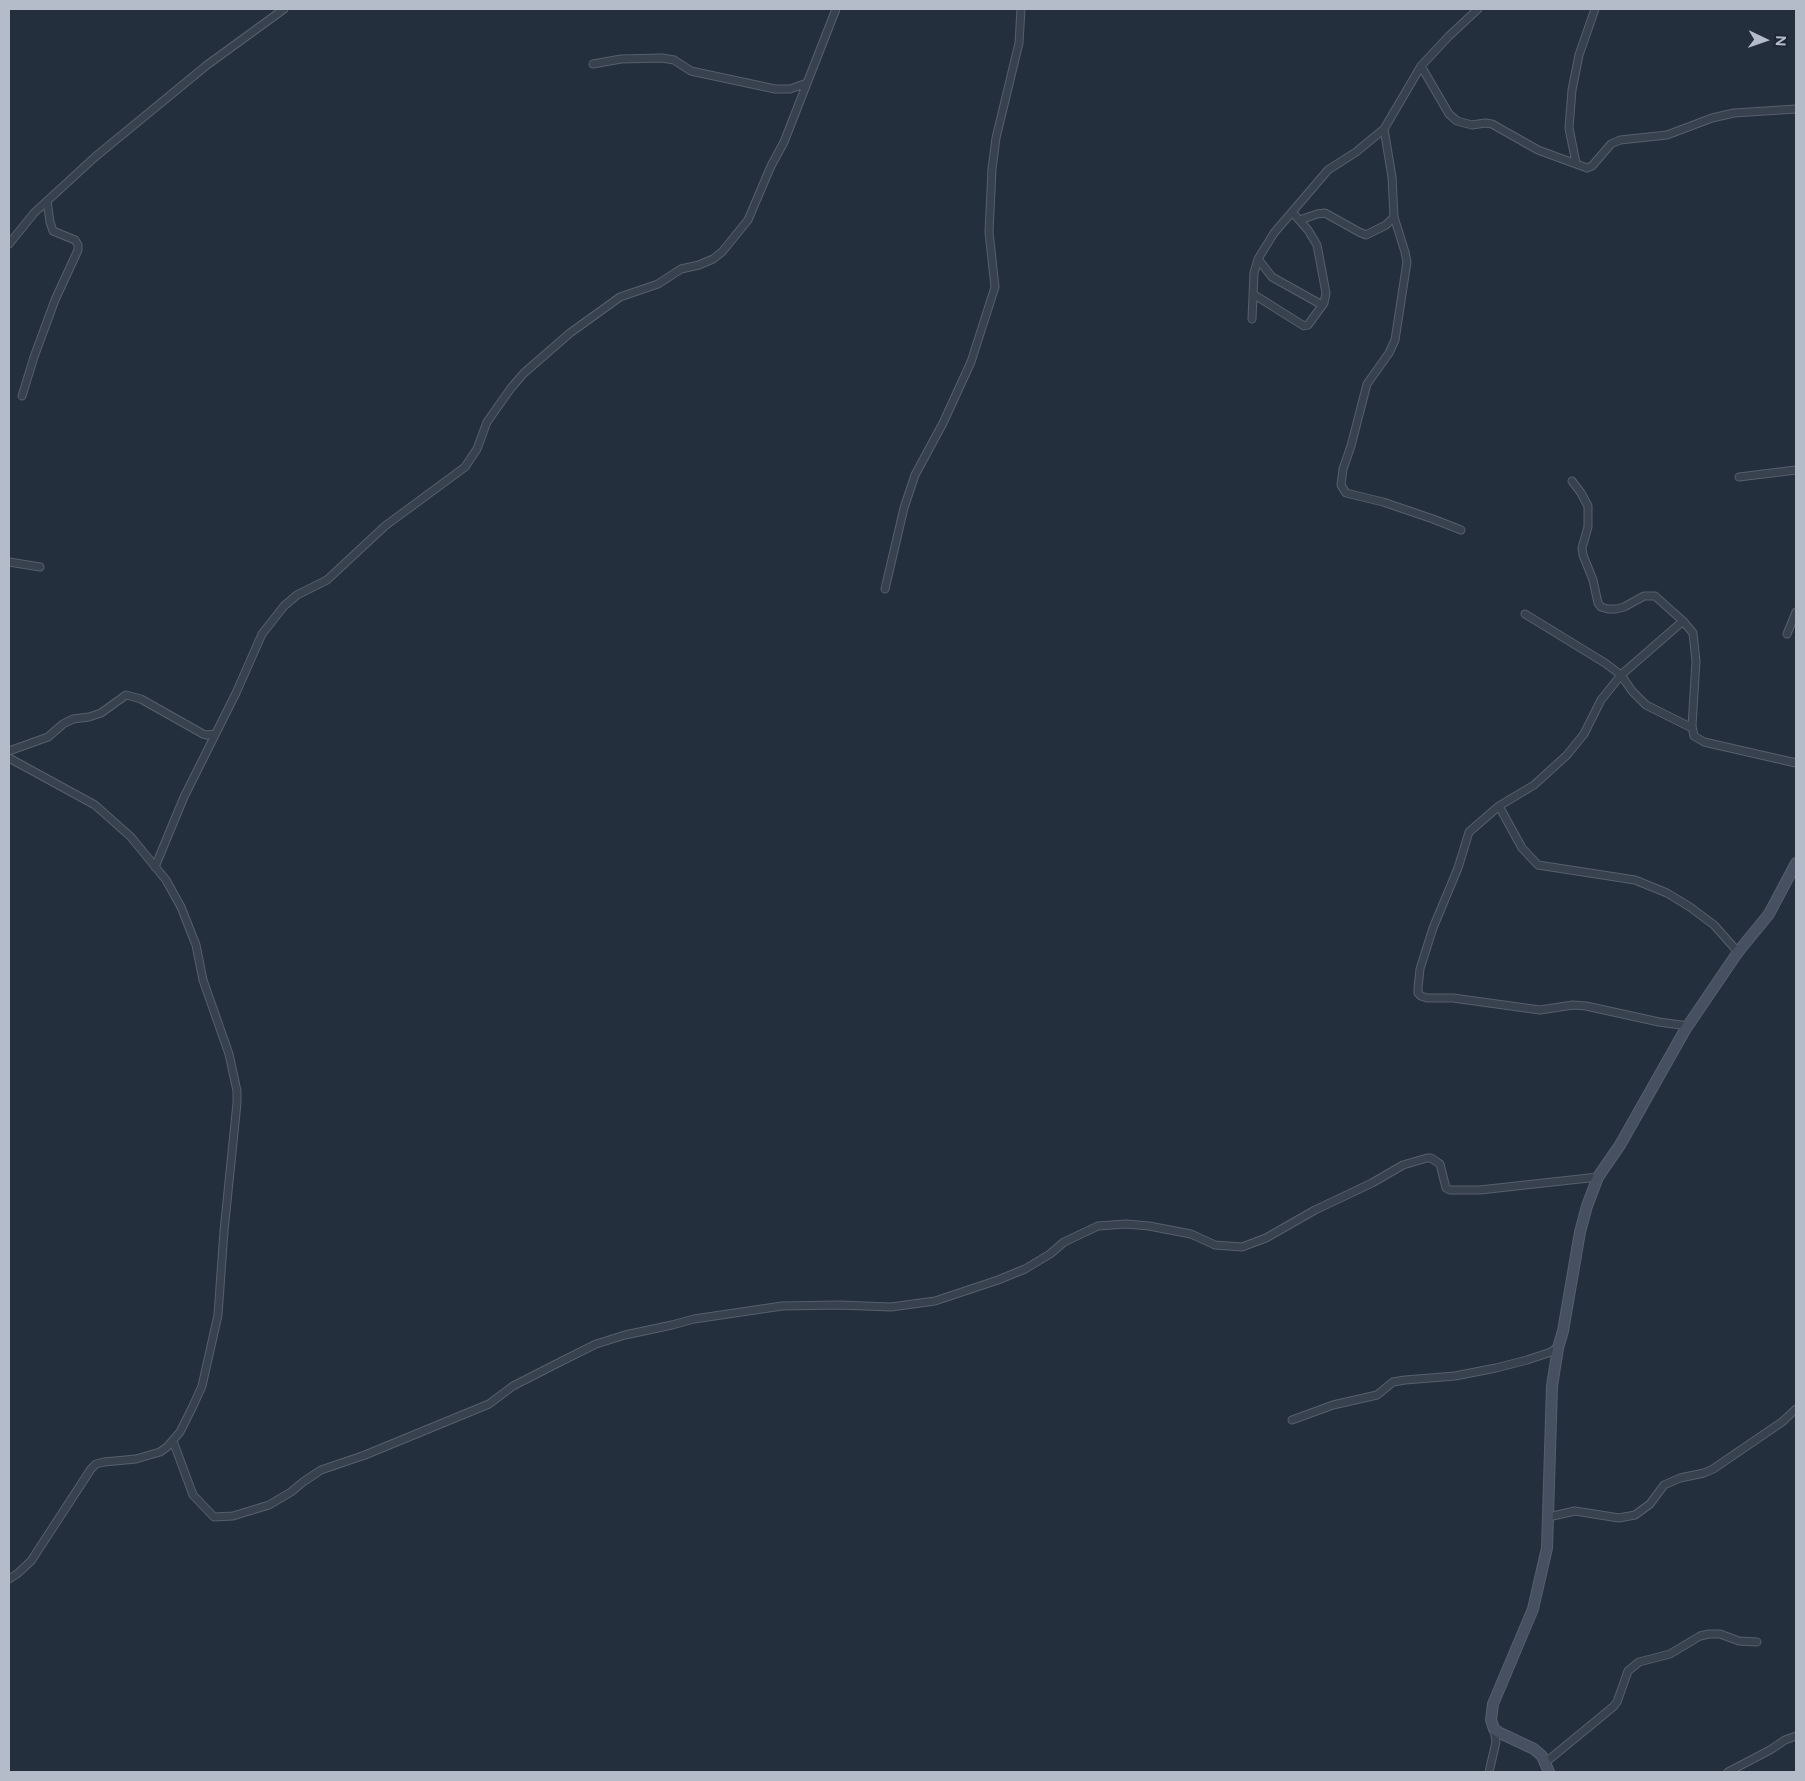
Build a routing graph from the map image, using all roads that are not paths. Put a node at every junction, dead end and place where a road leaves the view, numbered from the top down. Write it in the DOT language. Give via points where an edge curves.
graph roads {
  1 [pos="284,9"];
  2 [pos="836,9"];
  3 [pos="1021,9"];
  4 [pos="1478,9"];
  5 [pos="1595,9"];
  6 [pos="593,64"];
  7 [pos="1421,66"];
  8 [pos="807,83"];
  9 [pos="1796,109"];
  10 [pos="1384,129"];
  11 [pos="1576,164"];
  12 [pos="47,201"];
  13 [pos="1292,213"];
  14 [pos="1394,217"];
  15 [pos="1300,220"];
  16 [pos="9,244"];
  17 [pos="1258,259"];
  18 [pos="1253,294"];
  19 [pos="1322,305"];
  20 [pos="1252,319"];
  21 [pos="22,396"];
  22 [pos="1796,470"];
  23 [pos="1739,477"];
  24 [pos="1572,481"];
  25 [pos="1461,530"];
  26 [pos="9,562"];
  27 [pos="40,567"];
  28 [pos="885,589"];
  29 [pos="1796,612"];
  30 [pos="1525,614"];
  31 [pos="1683,621"];
  32 [pos="1787,634"];
  33 [pos="1621,675"];
  34 [pos="1692,728"];
  35 [pos="215,734"];
  36 [pos="9,751"];
  37 [pos="9,758"];
  38 [pos="1796,763"];
  39 [pos="1499,806"];
  40 [pos="1796,863"];
  41 [pos="155,867"];
  42 [pos="1738,952"];
  43 [pos="1688,1026"];
  44 [pos="1598,1177"];
  45 [pos="1558,1347"];
  46 [pos="1796,1410"];
  47 [pos="1292,1420"];
  48 [pos="173,1441"];
  49 [pos="1548,1517"];
  50 [pos="9,1579"];
  51 [pos="1758,1642"];
  52 [pos="1494,1729"];
  53 [pos="1796,1736"];
  54 [pos="1546,1762"];
  55 [pos="1489,1772"];
  56 [pos="1549,1772"];
  57 [pos="1728,1772"];
  1 -- 12 [label="street" via="176,89"];
  2 -- 8 [label="street"];
  3 -- 28 [label="street" via="1019,43 996,138 992,169 989,232 995,287 971,362 914,476"];
  4 -- 7 [label="street"];
  5 -- 11 [label="street" via="1579,55 1572,90 1569,128"];
  6 -- 8 [label="street" via="621,59 662,58 674,60 692,71 776,89 790,89"];
  7 -- 10 [label="street"];
  7 -- 11 [label="street" via="1449,114 1457,121 1472,125 1492,124 1538,150"];
  8 -- 35 [label="street" via="754,209 722,252 707,263 681,269 658,284 620,297 570,333 524,373 497,406 484,428 477,449 465,466 385,526 327,580 298,595 278,612 262,634"];
  9 -- 11 [label="street" via="1734,113 1667,135 1620,140 1611,144 1592,166 1587,168"];
  10 -- 13 [label="street" via="1328,170"];
  10 -- 14 [label="street" via="1392,177"];
  12 -- 16 [label="street"];
  12 -- 21 [label="street" via="53,231 75,240 78,250 55,300"];
  13 -- 15 [label="street"];
  13 -- 17 [label="street" via="1274,233"];
  14 -- 15 [label="street" via="1366,235 1325,214"];
  14 -- 25 [label="street" via="1406,260 1395,340 1368,384 1341,485 1346,493 1383,502"];
  15 -- 19 [label="street" via="1320,255 1326,294"];
  17 -- 18 [label="street"];
  17 -- 19 [label="street" via="1272,277"];
  18 -- 19 [label="street" via="1304,326"];
  18 -- 20 [label="street"];
  22 -- 23 [label="street"];
  24 -- 31 [label="street" via="1588,506 1588,527 1582,548 1601,607 1616,609 1644,596 1654,596"];
  26 -- 27 [label="street"];
  29 -- 32 [label="street"];
  30 -- 33 [label="street"];
  31 -- 33 [label="street"];
  31 -- 34 [label="street" via="1693,632 1694,640 1696,673"];
  33 -- 34 [label="street" via="1646,705"];
  33 -- 39 [label="street" via="1601,700 1584,734 1567,755 1534,785"];
  34 -- 38 [label="street" via="1694,736 1704,742"];
  35 -- 36 [label="street" via="206,735 141,699 126,695 101,713 73,718 48,737"];
  35 -- 41 [label="street"];
  37 -- 41 [label="street" via="94,805 131,837"];
  39 -- 42 [label="street" via="1522,848 1538,865 1635,880 1666,893 1714,925"];
  39 -- 43 [label="street" via="1469,832 1420,969 1418,993 1427,998 1453,998 1540,1010 1586,1006"];
  40 -- 42 [label="street" via="1769,914"];
  41 -- 48 [label="street" via="176,896 193,936 237,1091 215,1333 202,1386"];
  42 -- 43 [label="street"];
  43 -- 44 [label="street" via="1620,1145"];
  44 -- 45 [label="street" via="1580,1232"];
  44 -- 48 [label="street" via="1480,1190 1450,1190 1446,1188 1440,1164 1427,1158 1403,1165 1266,1238 1242,1247 1215,1245 1191,1234 1149,1226 1098,1226 1064,1242 1025,1269 925,1304 891,1307 782,1306 694,1318 617,1337 596,1344 513,1386 489,1404 321,1470 269,1505 233,1516 214,1517 193,1495"];
  45 -- 47 [label="street" via="1496,1368 1393,1382 1377,1395 1333,1405"];
  45 -- 49 [label="street" via="1552,1386"];
  46 -- 49 [label="street" via="1713,1468 1664,1485 1650,1504 1635,1515 1619,1518 1575,1511"];
  48 -- 50 [label="street" via="160,1452 148,1456 96,1464 31,1561"];
  49 -- 52 [label="street" via="1547,1548 1541,1578 1527,1625 1493,1704 1491,1720"];
  51 -- 54 [label="street" via="1709,1634 1670,1654 1639,1662 1628,1671 1613,1707"];
  52 -- 54 [label="street" via="1534,1750"];
  52 -- 55 [label="street" via="1496,1742"];
  53 -- 57 [label="street"];
  54 -- 56 [label="street"];
}
